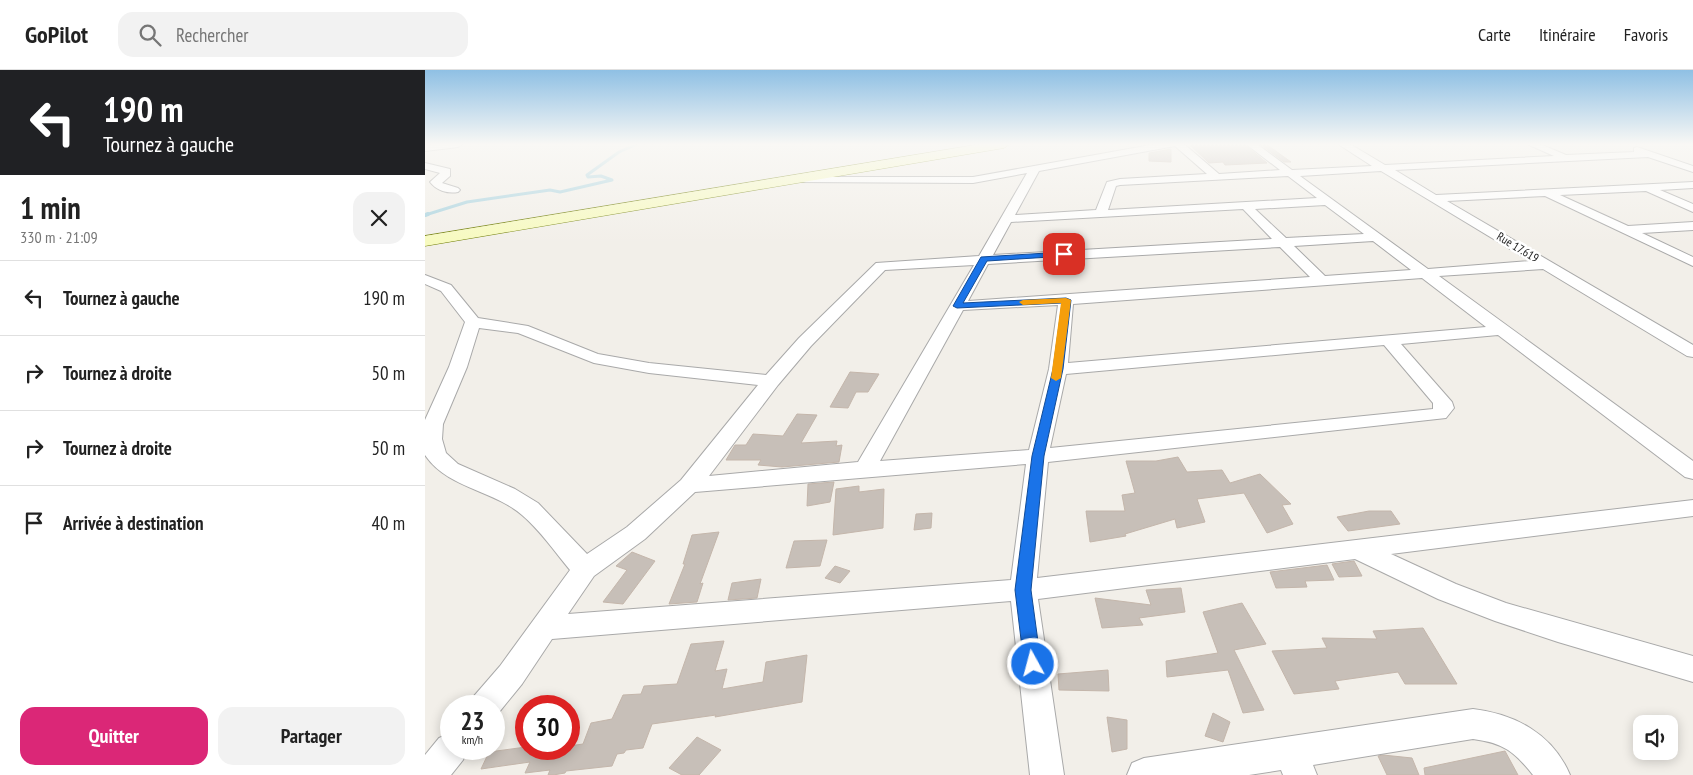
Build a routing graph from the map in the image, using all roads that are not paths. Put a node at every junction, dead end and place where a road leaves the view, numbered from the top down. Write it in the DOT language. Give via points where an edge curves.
graph roads {
  1 [pos="444,177"];
  2 [pos="809,177"];
  3 [pos="990,177"];
  4 [pos="1031,177"];
  5 [pos="1217,177"];
  6 [pos="1295,177"];
  7 [pos="1399,177"];
  8 [pos="796,179"];
  9 [pos="1693,185"];
  10 [pos="1645,188"];
  11 [pos="454,190"];
  12 [pos="1547,193"];
  13 [pos="1436,198"];
  14 [pos="1329,201"];
  15 [pos="1246,206"];
  16 [pos="1693,208"];
  17 [pos="1101,213"];
  18 [pos="1007,219"];
  19 [pos="1693,226"];
  20 [pos="1625,230"];
  21 [pos="1378,237"];
  22 [pos="425,241"];
  23 [pos="1283,242"];
  24 [pos="984,259"];
  25 [pos="1693,262"];
  26 [pos="1547,264"];
  27 [pos="1428,274"];
  28 [pos="425,279"];
  29 [pos="1322,281"];
  30 [pos="1066,300"];
  31 [pos="957,306"];
  32 [pos="473,322"];
  33 [pos="1503,330"];
  34 [pos="1389,339"];
  35 [pos="1693,352"];
  36 [pos="1058,369"];
  37 [pos="771,381"];
  38 [pos="1038,456"];
  39 [pos="865,469"];
  40 [pos="1693,472"];
  41 [pos="689,485"];
  42 [pos="1693,508"];
  43 [pos="1357,549"];
  44 [pos="585,568"];
  45 [pos="1023,590"];
  46 [pos="544,628"];
  47 [pos="1693,669"];
  48 [pos="493,695"];
  49 [pos="442,760"];
  50 [pos="1296,764"];
  51 [pos="430,775"];
  52 [pos="1047,775"];
  53 [pos="1144,775"];
  54 [pos="1553,775"];
  1 -- 11 [label="street" via="435,182 440,188"];
  2 -- 8 [label="street"];
  3 -- 8 [label="street" via="973,180"];
  4 -- 18 [label="street"];
  5 -- 17 [label="street" via="1113,183"];
  6 -- 14 [label="street"];
  7 -- 13 [label="street, Rue 17.619"];
  8 -- 22 [label="street"];
  9 -- 10 [label="street"];
  10 -- 12 [label="street"];
  10 -- 16 [label="street"];
  12 -- 13 [label="street"];
  12 -- 20 [label="street"];
  13 -- 26 [label="street, Rue 17.619"];
  14 -- 15 [label="street"];
  14 -- 21 [label="street"];
  15 -- 17 [label="street"];
  15 -- 23 [label="street"];
  17 -- 18 [label="street"];
  18 -- 24 [label="street"];
  19 -- 20 [label="street"];
  20 -- 25 [label="street"];
  21 -- 23 [label="street"];
  21 -- 27 [label="street"];
  23 -- 24 [label="street"];
  23 -- 29 [label="street"];
  24 -- 31 [label="street"];
  24 -- 37 [label="street" via="878,267"];
  26 -- 27 [label="street"];
  26 -- 35 [label="street, Rue 17.619"];
  27 -- 29 [label="street"];
  27 -- 33 [label="street"];
  28 -- 32 [label="street" via="445,288"];
  29 -- 30 [label="street"];
  30 -- 31 [label="street"];
  30 -- 36 [label="street"];
  31 -- 39 [label="street"];
  32 -- 37 [label="street" via="522,329 594,358 649,368"];
  32 -- 44 [label="street" via="433,424 436,456 450,469 530,509"];
  33 -- 34 [label="street"];
  33 -- 40 [label="street"];
  34 -- 36 [label="street"];
  34 -- 38 [label="street" via="1442,402 1444,408 1439,414"];
  36 -- 38 [label="street"];
  37 -- 41 [label="street"];
  38 -- 39 [label="street"];
  38 -- 45 [label="street"];
  39 -- 41 [label="street"];
  41 -- 44 [label="street" via="636,533"];
  42 -- 43 [label="street"];
  43 -- 45 [label="street"];
  43 -- 47 [label="street" via="1479,604"];
  44 -- 46 [label="street"];
  45 -- 46 [label="street"];
  45 -- 52 [label="street"];
  46 -- 48 [label="street"];
  49 -- 51 [label="street"];
  50 -- 53 [label="street"];
  50 -- 54 [label="street" via="1473,724 1507,730 1524,740"];
}
